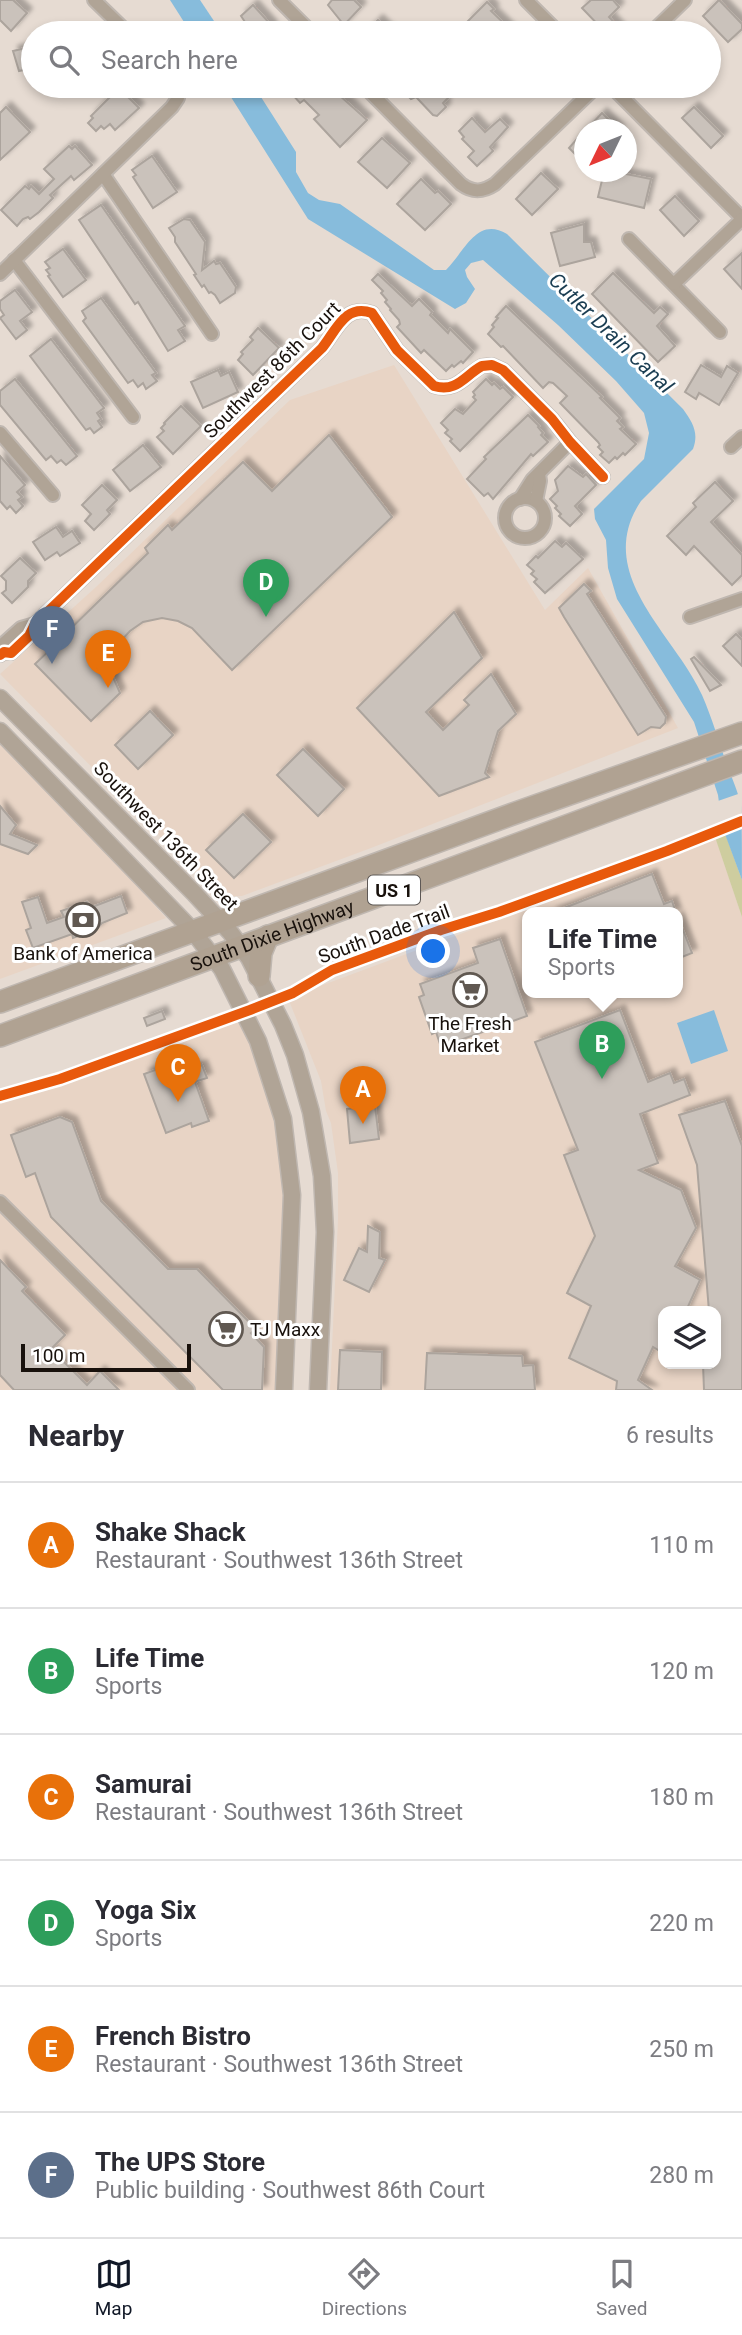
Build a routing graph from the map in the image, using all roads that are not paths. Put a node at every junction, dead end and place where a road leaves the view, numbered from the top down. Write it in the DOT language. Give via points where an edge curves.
graph roads {
  1 [pos="94,0"];
  2 [pos="279,0"];
  3 [pos="526,0"];
  4 [pos="685,0"];
  5 [pos="116,21"];
  6 [pos="300,21"];
  7 [pos="547,21"];
  8 [pos="663,21"];
  9 [pos="178,98"];
  10 [pos="376,98"];
  11 [pos="585,98"];
  12 [pos="623,98"];
  13 [pos="103,174"];
  14 [pos="742,218"];
  15 [pos="629,239"];
  16 [pos="14,260"];
  17 [pos="0,274"];
  18 [pos="674,284"];
  19 [pos="720,332"];
  20 [pos="212,334"];
  21 [pos="133,417"];
  22 [pos="0,433"];
  23 [pos="742,437"];
  24 [pos="570,442"];
  25 [pos="732,447"];
  26 [pos="539,474"];
  27 [pos="603,477"];
  28 [pos="53,495"];
  29 [pos="520,499"];
  30 [pos="536,501"];
  31 [pos="742,598"];
  32 [pos="691,617"];
  33 [pos="2,654"];
  34 [pos="0,698"];
  35 [pos="0,731"];
  36 [pos="734,735"];
  37 [pos="739,762"];
  38 [pos="515,829"];
  39 [pos="220,921"];
  40 [pos="192,930"];
  41 [pos="268,936"];
  42 [pos="242,946"];
  43 [pos="213,957"];
  44 [pos="259,976"];
  45 [pos="0,1002"];
  46 [pos="0,1036"];
  47 [pos="0,1202"];
  48 [pos="188,1390"];
  49 [pos="284,1390"];
  50 [pos="318,1390"];
  1 -- 5 [label="street"];
  2 -- 6 [label="street"];
  3 -- 7 [label="street"];
  4 -- 8 [label="street"];
  9 -- 13 [label="street"];
  10 -- 11 [label="street" via="461,184 477,191 495,184"];
  12 -- 14 [label="street"];
  13 -- 16 [label="street"];
  13 -- 20 [label="street"];
  14 -- 18 [label="street"];
  15 -- 18 [label="street"];
  16 -- 17 [label="street"];
  16 -- 21 [label="street"];
  18 -- 19 [label="street"];
  22 -- 28 [label="street"];
  23 -- 25 [label="street"];
  24 -- 26 [label="street"];
  24 -- 27 [label="street, Southwest 86th Court"];
  24 -- 33 [label="street, Southwest 86th Court" via="498,367 482,366 459,384 438,388 397,350 372,313 357,310 35,624 21,628 2,645"];
  26 -- 29 [label="street"];
  26 -- 30 [label="street"];
  29 -- 30 [label="street"];
  29 -- 30 [label="street" via="509,506 504,519 509,532 521,539 535,536 544,526 544,512"];
  31 -- 32 [label="street"];
  34 -- 39 [label="street, Southwest 136th Street"];
  35 -- 40 [label="street"];
  36 -- 38 [label="highway, South Dixie Highway / US 1"];
  37 -- 38 [label="highway, South Dixie Highway / US 1"];
  38 -- 39 [label="highway, South Dixie Highway / US 1"];
  38 -- 41 [label="highway, South Dixie Highway / US 1"];
  39 -- 40 [label="highway, South Dixie Highway / US 1"];
  39 -- 42 [label="street, Southwest 136th Street"];
  40 -- 43 [label="street"];
  40 -- 45 [label="highway, South Dixie Highway / US 1"];
  41 -- 42 [label="highway, South Dixie Highway / US 1"];
  41 -- 44 [label="highway"];
  42 -- 43 [label="highway, South Dixie Highway / US 1"];
  42 -- 44 [label="street, Southwest 136th Street"];
  43 -- 46 [label="highway, South Dixie Highway / US 1"];
  43 -- 49 [label="street" via="258,1041 283,1119 292,1195"];
  44 -- 50 [label="street, Southwest 136th Street" via="295,1055 320,1163 325,1232"];
  47 -- 48 [label="street"];
}
